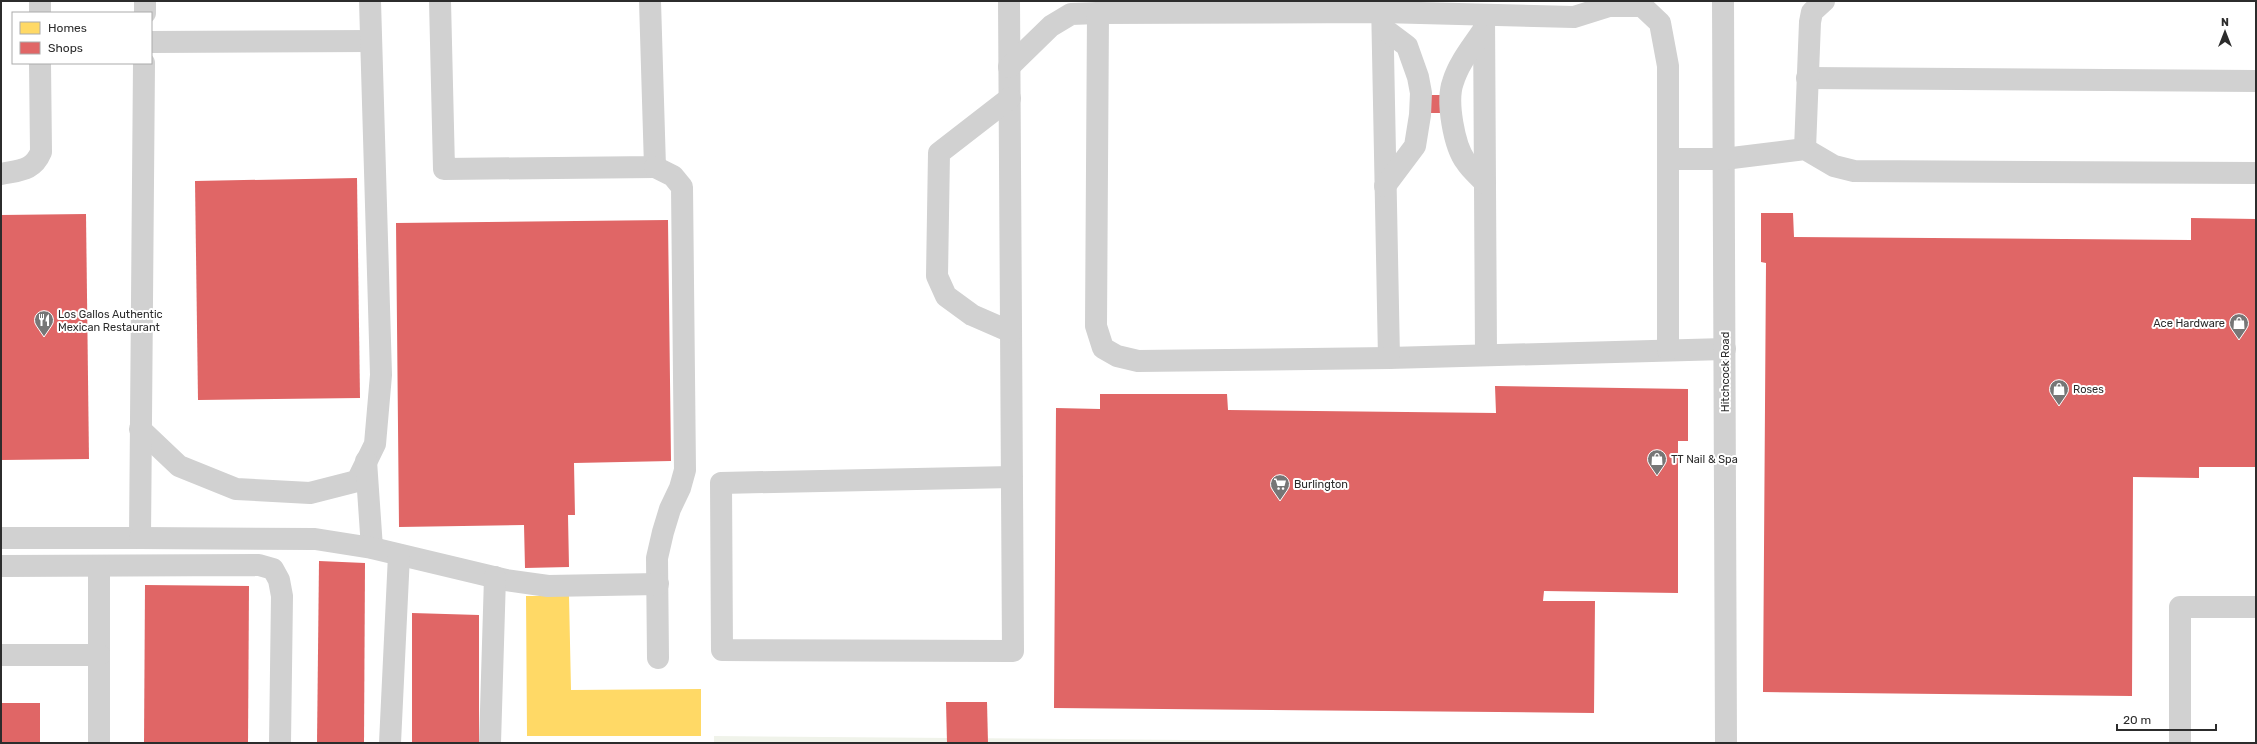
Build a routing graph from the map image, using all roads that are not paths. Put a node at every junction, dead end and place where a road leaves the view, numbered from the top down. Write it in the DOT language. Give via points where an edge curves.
graph roads {
  1 [pos="40,1"];
  2 [pos="145,1"];
  3 [pos="370,1"];
  4 [pos="440,1"];
  5 [pos="650,1"];
  6 [pos="1009,1"];
  7 [pos="1724,1"];
  8 [pos="1824,1"];
  9 [pos="40,12"];
  10 [pos="145,12"];
  11 [pos="1098,13"];
  12 [pos="1382,14"];
  13 [pos="1484,22"];
  14 [pos="371,41"];
  15 [pos="152,42"];
  16 [pos="40,64"];
  17 [pos="144,64"];
  18 [pos="1009,67"];
  19 [pos="1807,78"];
  20 [pos="2256,81"];
  21 [pos="1010,98"];
  22 [pos="1804,149"];
  23 [pos="1668,159"];
  24 [pos="1724,159"];
  25 [pos="655,167"];
  26 [pos="2256,173"];
  27 [pos="1,174"];
  28 [pos="1485,183"];
  29 [pos="1385,186"];
  30 [pos="1011,332"];
  31 [pos="1725,349"];
  32 [pos="1668,350"];
  33 [pos="1486,355"];
  34 [pos="1389,358"];
  35 [pos="140,429"];
  36 [pos="366,461"];
  37 [pos="1012,477"];
  38 [pos="1,538"];
  39 [pos="140,538"];
  40 [pos="372,548"];
  41 [pos="399,554"];
  42 [pos="1,566"];
  43 [pos="99,566"];
  44 [pos="495,577"];
  45 [pos="658,584"];
  46 [pos="2256,608"];
  47 [pos="1,655"];
  48 [pos="99,655"];
  49 [pos="658,658"];
  50 [pos="99,743"];
  51 [pos="280,743"];
  52 [pos="390,743"];
  53 [pos="490,743"];
  54 [pos="1726,743"];
  55 [pos="2180,743"];
  1 -- 9 [label="street"];
  2 -- 10 [label="street"];
  3 -- 14 [label="street"];
  4 -- 25 [label="street" via="444,168"];
  5 -- 25 [label="street"];
  6 -- 18 [label="street"];
  7 -- 24 [label="street, Hitchcock Road"];
  8 -- 19 [label="street" via="1812,12"];
  11 -- 12 [label="street"];
  11 -- 18 [label="street" via="1071,14 1051,26"];
  11 -- 34 [label="street" via="1096,326 1103,348 1117,356 1138,361"];
  12 -- 13 [label="street"];
  12 -- 29 [label="street"];
  12 -- 29 [label="street" via="1407,46 1418,77 1420,93 1420,115 1415,146"];
  13 -- 23 [label="street" via="1574,17 1609,6 1642,6 1660,23 1668,66"];
  13 -- 28 [label="street"];
  13 -- 28 [label="street" via="1452,83 1450,101 1457,143 1465,162"];
  14 -- 15 [label="street"];
  14 -- 36 [label="street" via="381,375 375,444"];
  16 -- 27 [label="street" via="41,152 36,163 26,169"];
  17 -- 35 [label="street"];
  18 -- 21 [label="street"];
  19 -- 20 [label="street"];
  19 -- 22 [label="street"];
  21 -- 30 [label="street"];
  21 -- 30 [label="street" via="939,153 937,276 946,296 972,315"];
  22 -- 24 [label="street"];
  22 -- 26 [label="street" via="1834,166 1854,171"];
  23 -- 24 [label="street"];
  23 -- 32 [label="street"];
  24 -- 31 [label="street, Hitchcock Road"];
  25 -- 45 [label="street" via="673,176 682,187 684,462 680,488 662,532 657,558"];
  28 -- 33 [label="street"];
  29 -- 34 [label="street"];
  30 -- 37 [label="street"];
  31 -- 32 [label="street"];
  31 -- 54 [label="street, Hitchcock Road"];
  32 -- 33 [label="street"];
  33 -- 34 [label="street"];
  35 -- 36 [label="street" via="179,466 236,489 310,493 356,481"];
  35 -- 39 [label="street"];
  36 -- 40 [label="street"];
  37 -- 37 [label="street" via="1012,651 722,650 721,483"];
  38 -- 39 [label="street"];
  39 -- 40 [label="street" via="316,539"];
  40 -- 41 [label="street"];
  41 -- 44 [label="street"];
  41 -- 52 [label="street"];
  42 -- 43 [label="street"];
  43 -- 48 [label="street"];
  43 -- 51 [label="street" via="260,566 273,569 279,580 282,596"];
  44 -- 45 [label="street" via="548,586"];
  44 -- 53 [label="street"];
  45 -- 49 [label="street"];
  46 -- 55 [label="street" via="2180,607"];
  47 -- 48 [label="street"];
  48 -- 50 [label="street"];
}
